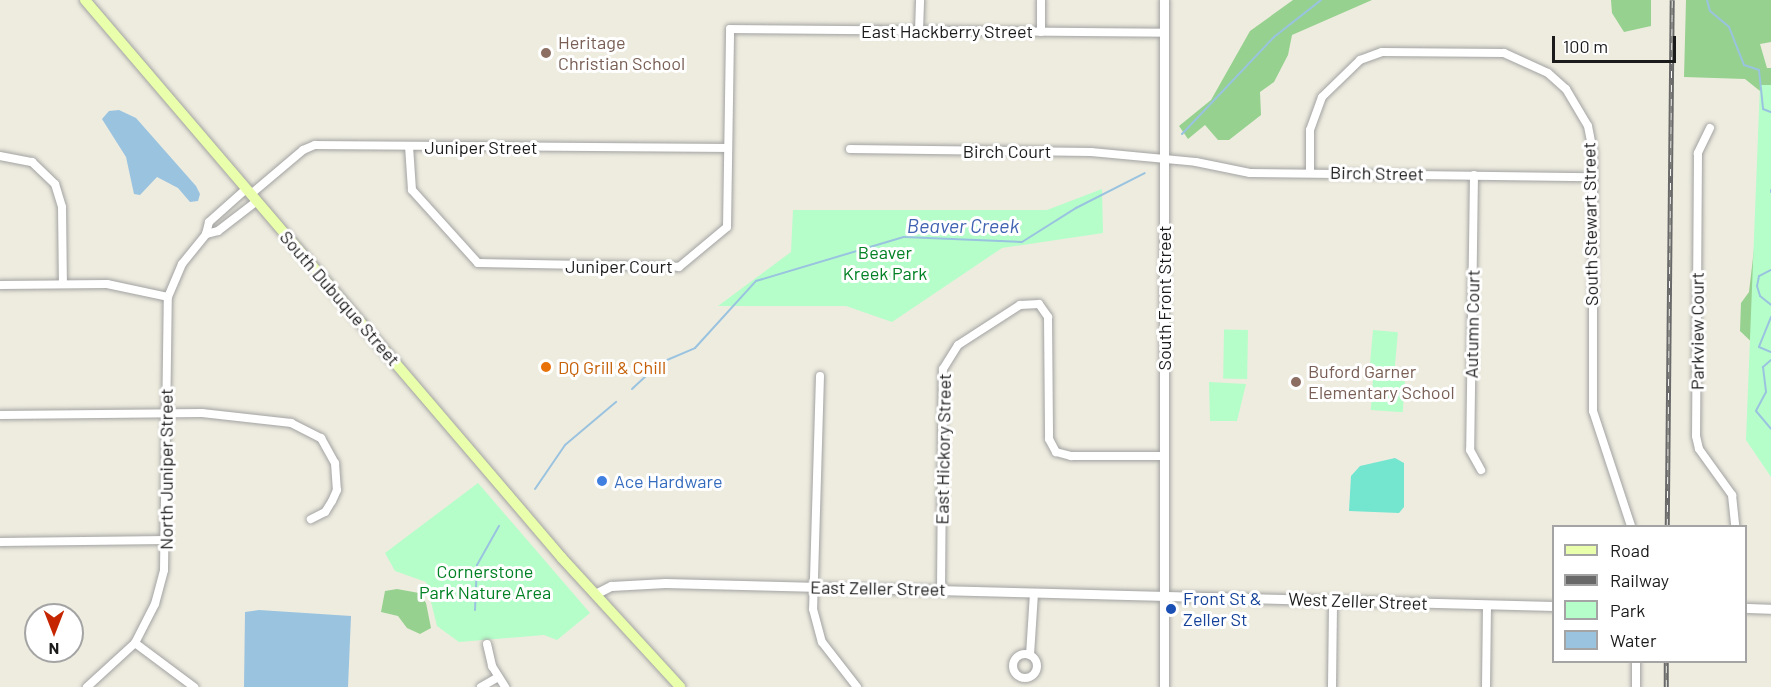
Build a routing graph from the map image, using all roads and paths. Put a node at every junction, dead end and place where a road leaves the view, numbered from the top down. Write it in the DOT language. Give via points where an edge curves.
graph roads {
  1 [pos="85,0"];
  2 [pos="920,0"];
  3 [pos="1041,0"];
  4 [pos="1164,0"];
  5 [pos="730,29"];
  6 [pos="919,31"];
  7 [pos="1041,32"];
  8 [pos="1164,33"];
  9 [pos="1710,128"];
  10 [pos="409,146"];
  11 [pos="728,148"];
  12 [pos="850,149"];
  13 [pos="0,156"];
  14 [pos="1163,161"];
  15 [pos="1310,172"];
  16 [pos="1474,175"];
  17 [pos="1592,177"];
  18 [pos="251,195"];
  19 [pos="206,234"];
  20 [pos="63,284"];
  21 [pos="0,285"];
  22 [pos="168,297"];
  23 [pos="820,375"];
  24 [pos="166,412"];
  25 [pos="0,415"];
  26 [pos="1163,456"];
  27 [pos="1481,470"];
  28 [pos="311,519"];
  29 [pos="1631,525"];
  30 [pos="1735,525"];
  31 [pos="167,540"];
  32 [pos="0,542"];
  33 [pos="812,587"];
  34 [pos="941,590"];
  35 [pos="1034,593"];
  36 [pos="595,594"];
  37 [pos="1163,597"];
  38 [pos="1333,600"];
  39 [pos="1487,605"];
  40 [pos="1552,606"];
  41 [pos="1747,608"];
  42 [pos="1771,609"];
  43 [pos="135,643"];
  44 [pos="487,644"];
  45 [pos="1030,655"];
  46 [pos="1636,663"];
  47 [pos="498,677"];
  48 [pos="87,687"];
  49 [pos="194,687"];
  50 [pos="481,687"];
  51 [pos="505,687"];
  52 [pos="680,687"];
  53 [pos="857,687"];
  54 [pos="1164,687"];
  55 [pos="1332,687"];
  56 [pos="1486,687"];
  57 [pos="1636,687"];
  1 -- 18 [label="main road, South Dubuque Street"];
  2 -- 6 [label="street"];
  3 -- 7 [label="street"];
  4 -- 8 [label="street, South Front Street"];
  5 -- 6 [label="street, East Hackberry Street"];
  5 -- 11 [label="street, Juniper Court"];
  6 -- 7 [label="street, East Hackberry Street"];
  7 -- 8 [label="street, East Hackberry Street"];
  8 -- 14 [label="street, South Front Street"];
  9 -- 30 [label="street, Parkview Court" via="1698,153 1696,436 1699,449 1732,495"];
  10 -- 11 [label="street, Juniper Street"];
  10 -- 11 [label="street, Juniper Court" via="412,190 478,263 679,267 727,227"];
  10 -- 18 [label="street, Juniper Street" via="309,146"];
  12 -- 14 [label="street, Birch Court" via="1091,152"];
  13 -- 20 [label="street" via="32,162 55,184 62,207"];
  14 -- 15 [label="street, Birch Street" via="1196,162 1250,173"];
  14 -- 26 [label="street, South Front Street"];
  15 -- 16 [label="street, Birch Street"];
  15 -- 17 [label="street, South Stewart Street" via="1310,130 1322,97 1360,60 1382,52 1504,53 1540,68 1566,89 1588,126"];
  16 -- 17 [label="street, Birch Street"];
  16 -- 27 [label="street, Autumn Court" via="1470,450"];
  17 -- 29 [label="street, South Stewart Street" via="1593,411"];
  18 -- 19 [label="street, North Juniper Street" via="218,231"];
  18 -- 19 [label="street, North Juniper Street" via="209,222"];
  18 -- 36 [label="main road, South Dubuque Street"];
  19 -- 22 [label="street, North Juniper Street" via="182,264"];
  20 -- 21 [label="street"];
  20 -- 22 [label="street" via="107,284"];
  22 -- 24 [label="street, North Juniper Street"];
  23 -- 33 [label="street"];
  24 -- 25 [label="street"];
  24 -- 28 [label="street" via="291,423 321,438 336,463 337,490 325,512"];
  24 -- 31 [label="street, North Juniper Street"];
  26 -- 34 [label="street, East Hickory Street" via="1071,456 1056,452 1049,439 1048,317 1039,304 1020,305 958,345 943,369"];
  26 -- 37 [label="street, South Front Street"];
  31 -- 32 [label="street"];
  31 -- 43 [label="street, North Juniper Street" via="161,587"];
  33 -- 34 [label="street, East Zeller Street"];
  33 -- 36 [label="street, East Zeller Street" via="665,582 611,586"];
  33 -- 53 [label="street" via="815,624 822,642"];
  34 -- 35 [label="street, East Zeller Street"];
  35 -- 37 [label="street, East Zeller Street"];
  35 -- 45 [label="street"];
  36 -- 52 [label="main road, South Dubuque Street"];
  37 -- 38 [label="street, West Zeller Street"];
  37 -- 54 [label="street, South Front Street"];
  38 -- 39 [label="street, West Zeller Street"];
  38 -- 55 [label="street"];
  39 -- 40 [label="street, West Zeller Street"];
  39 -- 56 [label="street"];
  41 -- 42 [label="street"];
  43 -- 48 [label="street, North Juniper Street"];
  43 -- 49 [label="street"];
  44 -- 47 [label="street"];
  46 -- 57 [label="street"];
  47 -- 50 [label="street"];
  47 -- 51 [label="street"];
}
